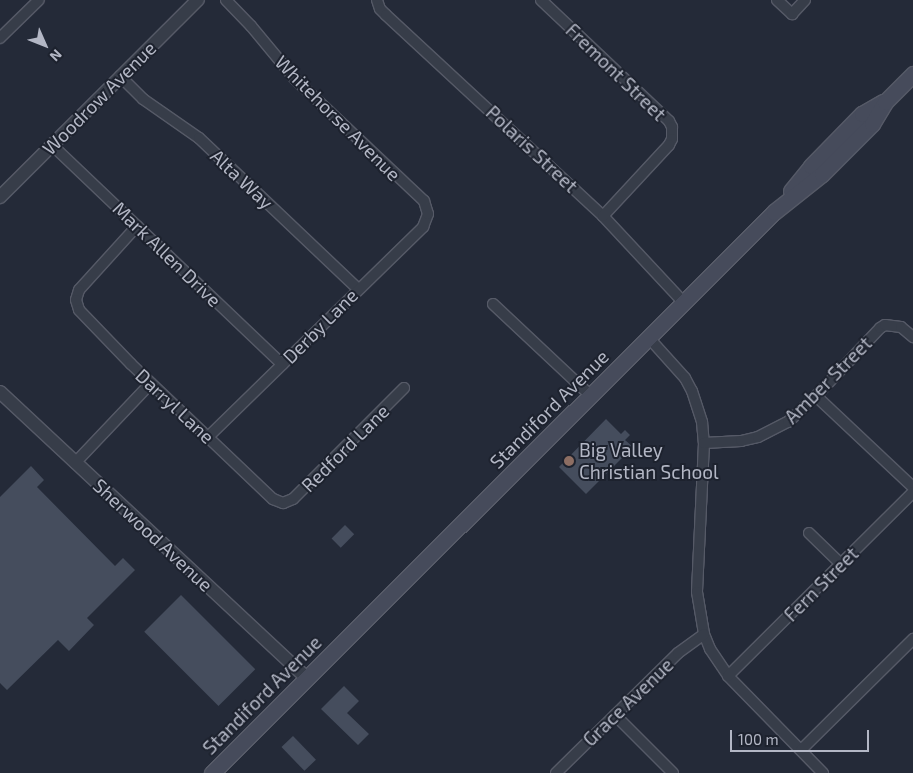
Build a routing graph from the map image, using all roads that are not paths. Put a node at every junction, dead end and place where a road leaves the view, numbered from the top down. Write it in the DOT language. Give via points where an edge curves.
graph roads {
  1 [pos="38,0"];
  2 [pos="198,0"];
  3 [pos="226,0"];
  4 [pos="377,0"];
  5 [pos="541,0"];
  6 [pos="777,0"];
  7 [pos="806,0"];
  8 [pos="0,38"];
  9 [pos="913,74"];
  10 [pos="120,76"];
  11 [pos="52,145"];
  12 [pos="0,196"];
  13 [pos="428,214"];
  14 [pos="604,216"];
  15 [pos="137,226"];
  16 [pos="358,289"];
  17 [pos="684,303"];
  18 [pos="493,304"];
  19 [pos="913,337"];
  20 [pos="649,338"];
  21 [pos="282,364"];
  22 [pos="151,383"];
  23 [pos="404,388"];
  24 [pos="0,392"];
  25 [pos="591,396"];
  26 [pos="816,396"];
  27 [pos="208,437"];
  28 [pos="704,443"];
  29 [pos="75,463"];
  30 [pos="913,487"];
  31 [pos="913,492"];
  32 [pos="283,503"];
  33 [pos="809,533"];
  34 [pos="841,564"];
  35 [pos="704,634"];
  36 [pos="913,639"];
  37 [pos="728,676"];
  38 [pos="307,678"];
  39 [pos="615,715"];
  40 [pos="801,750"];
  41 [pos="212,773"];
  42 [pos="556,773"];
  43 [pos="673,773"];
  44 [pos="823,773"];
  1 -- 8 [label="street"];
  2 -- 10 [label="street, Woodrow Avenue"];
  3 -- 13 [label="street, Whitehorse Avenue" via="295,79 424,201"];
  4 -- 14 [label="street, Polaris Street" via="386,15"];
  5 -- 14 [label="street, Fremont Street" via="672,127 669,145"];
  6 -- 7 [label="street" via="792,14"];
  9 -- 17 [label="main road, Standiford Avenue" via="885,102 872,124 822,174 774,212"];
  10 -- 11 [label="street, Woodrow Avenue"];
  10 -- 16 [label="street, Alta Way" via="143,99 199,138"];
  11 -- 12 [label="street, Woodrow Avenue"];
  11 -- 15 [label="street, Mark Allen Drive"];
  13 -- 16 [label="street, Derby Lane" via="423,227"];
  14 -- 17 [label="street, Polaris Street"];
  15 -- 21 [label="street, Mark Allen Drive"];
  15 -- 22 [label="street, Darryl Lane" via="79,290 76,300 79,310"];
  16 -- 21 [label="street, Derby Lane"];
  17 -- 20 [label="main road, Standiford Avenue"];
  18 -- 25 [label="street"];
  19 -- 26 [label="street, Amber Street" via="902,326 891,324 880,328"];
  20 -- 25 [label="main road, Standiford Avenue"];
  20 -- 28 [label="street" via="675,364 692,391 702,422"];
  21 -- 27 [label="street, Derby Lane"];
  22 -- 27 [label="street, Darryl Lane"];
  22 -- 29 [label="street"];
  23 -- 32 [label="street, Redford Lane" via="293,499"];
  24 -- 29 [label="street, Sherwood Avenue"];
  25 -- 38 [label="main road, Standiford Avenue"];
  26 -- 28 [label="street, Amber Street" via="788,422 758,437 722,444"];
  26 -- 30 [label="street"];
  27 -- 32 [label="street, Darryl Lane" via="272,500"];
  28 -- 35 [label="street" via="697,592"];
  29 -- 38 [label="street, Sherwood Avenue"];
  31 -- 34 [label="street, Fern Street"];
  33 -- 34 [label="street"];
  34 -- 37 [label="street, Fern Street"];
  35 -- 37 [label="street"];
  35 -- 39 [label="street, Grace Avenue" via="678,653"];
  36 -- 40 [label="street"];
  37 -- 40 [label="street"];
  38 -- 41 [label="main road, Standiford Avenue"];
  39 -- 42 [label="street, Grace Avenue"];
  39 -- 43 [label="street"];
  40 -- 44 [label="street"];
}
